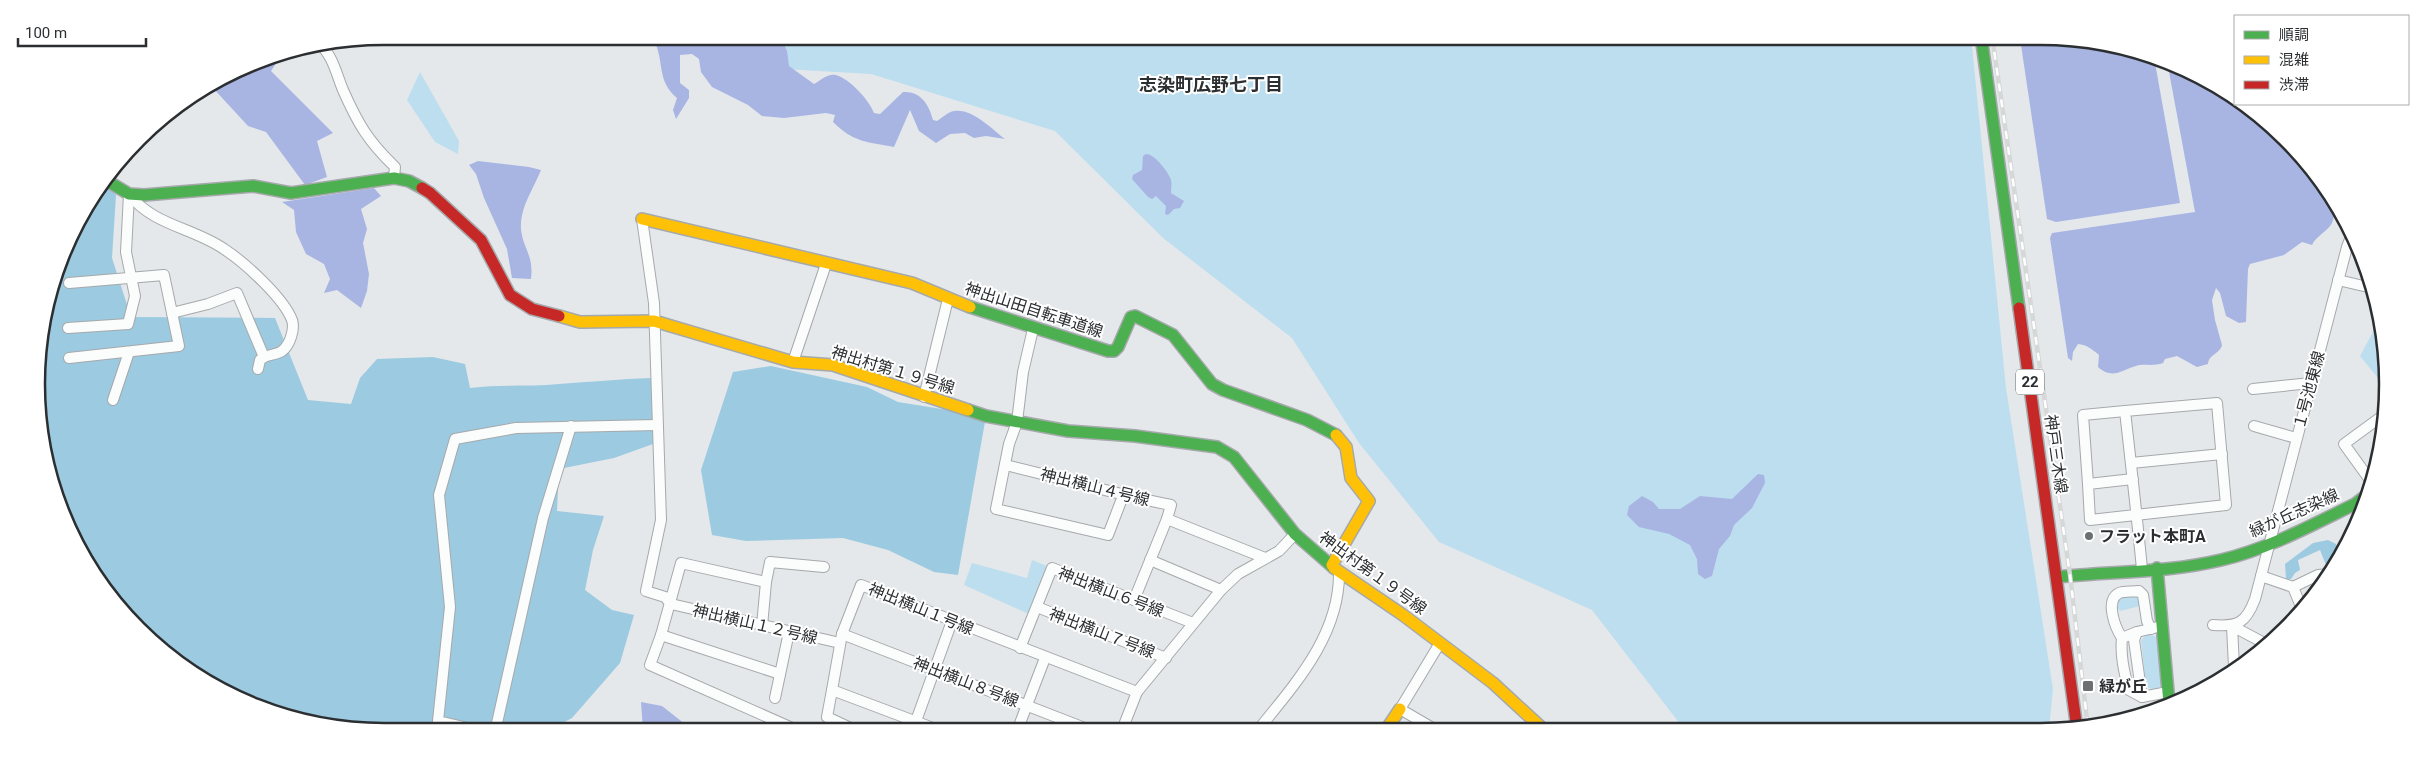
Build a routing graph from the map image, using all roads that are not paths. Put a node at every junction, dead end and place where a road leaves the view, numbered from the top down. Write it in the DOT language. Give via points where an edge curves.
graph roads {
  1 [pos="1982,45"];
  2 [pos="327,50"];
  3 [pos="394,178"];
  4 [pos="111,183"];
  5 [pos="129,194"];
  6 [pos="642,219"];
  7 [pos="2348,243"];
  8 [pos="826,264"];
  9 [pos="131,278"];
  10 [pos="2338,280"];
  11 [pos="69,283"];
  12 [pos="2364,286"];
  13 [pos="948,299"];
  14 [pos="172,312"];
  15 [pos="654,321"];
  16 [pos="68,328"];
  17 [pos="1033,329"];
  18 [pos="129,352"];
  19 [pos="264,357"];
  20 [pos="69,358"];
  21 [pos="793,362"];
  22 [pos="258,369"];
  23 [pos="2311,383"];
  24 [pos="2253,389"];
  25 [pos="924,397"];
  26 [pos="113,400"];
  27 [pos="2125,412"];
  28 [pos="2377,420"];
  29 [pos="1017,422"];
  30 [pos="571,426"];
  31 [pos="656,426"];
  32 [pos="2254,426"];
  33 [pos="2296,438"];
  34 [pos="2222,454"];
  35 [pos="2131,462"];
  36 [pos="1006,465"];
  37 [pos="2366,475"];
  38 [pos="2133,479"];
  39 [pos="2088,484"];
  40 [pos="1123,496"];
  41 [pos="2358,501"];
  42 [pos="2137,515"];
  43 [pos="1167,519"];
  44 [pos="1295,534"];
  45 [pos="2268,546"];
  46 [pos="1265,558"];
  47 [pos="1150,560"];
  48 [pos="824,567"];
  49 [pos="1336,568"];
  50 [pos="2157,568"];
  51 [pos="2142,570"];
  52 [pos="2261,576"];
  53 [pos="2319,576"];
  54 [pos="2057,577"];
  55 [pos="766,582"];
  56 [pos="2293,587"];
  57 [pos="1221,590"];
  58 [pos="1134,600"];
  59 [pos="2299,602"];
  60 [pos="671,604"];
  61 [pos="1037,608"];
  62 [pos="952,621"];
  63 [pos="1193,623"];
  64 [pos="2213,625"];
  65 [pos="762,626"];
  66 [pos="2232,626"];
  67 [pos="2157,627"];
  68 [pos="789,632"];
  69 [pos="2137,632"];
  70 [pos="661,635"];
  71 [pos="2122,638"];
  72 [pos="841,639"];
  73 [pos="2261,641"];
  74 [pos="1440,642"];
  75 [pos="1020,648"];
  76 [pos="1045,658"];
  77 [pos="1166,658"];
  78 [pos="2234,662"];
  79 [pos="934,670"];
  80 [pos="780,674"];
  81 [pos="832,690"];
  82 [pos="1137,692"];
  83 [pos="2142,696"];
  84 [pos="776,698"];
  85 [pos="2168,698"];
  86 [pos="2169,698"];
  87 [pos="1027,706"];
  88 [pos="1400,709"];
  89 [pos="916,721"];
  90 [pos="2076,721"];
  91 [pos="447,723"];
  92 [pos="497,723"];
  93 [pos="781,723"];
  94 [pos="840,723"];
  95 [pos="921,723"];
  96 [pos="1021,723"];
  97 [pos="1072,723"];
  98 [pos="1125,723"];
  99 [pos="1264,723"];
  100 [pos="1391,723"];
  101 [pos="1424,723"];
  102 [pos="1536,723"];
  1 -- 54 [label="street, 神戸三木線 / 22"];
  2 -- 3 [label="street" via="364,132 395,167"];
  3 -- 5 [label="street, 神出村第１９号線" via="291,193 253,186"];
  3 -- 15 [label="street, 神出村第１９号線" via="409,181 430,193 481,240 510,295 532,309 580,322"];
  4 -- 5 [label="street"];
  5 -- 9 [label="street" via="126,252"];
  5 -- 19 [label="street" via="135,202 169,225 225,249 279,300 292,320 293,330 282,351"];
  6 -- 8 [label="street, 神出山田自転車道線"];
  6 -- 15 [label="street"];
  7 -- 10 [label="street, １号池東線"];
  8 -- 13 [label="street, 神出山田自転車道線" via="912,283"];
  8 -- 21 [label="street"];
  9 -- 11 [label="street"];
  9 -- 14 [label="street" via="164,275"];
  9 -- 16 [label="street" via="135,296 128,324"];
  10 -- 12 [label="street"];
  10 -- 23 [label="street, １号池東線"];
  13 -- 17 [label="street, 神出山田自転車道線"];
  13 -- 25 [label="street"];
  14 -- 18 [label="street" via="179,346"];
  14 -- 19 [label="street" via="237,293"];
  15 -- 21 [label="street, 神出村第１９号線"];
  15 -- 31 [label="street"];
  17 -- 29 [label="street" via="1023,372"];
  17 -- 49 [label="street, 神出山田自転車道線" via="1114,351 1128,320 1135,316 1173,335 1212,384 1304,418 1340,438 1348,450 1352,481 1369,501"];
  18 -- 20 [label="street"];
  18 -- 26 [label="street"];
  19 -- 22 [label="street"];
  21 -- 25 [label="street, 神出村第１９号線" via="833,365"];
  23 -- 24 [label="street"];
  23 -- 33 [label="street, １号池東線"];
  25 -- 29 [label="street, 神出村第１９号線"];
  27 -- 34 [label="street" via="2217,403"];
  27 -- 35 [label="street"];
  27 -- 39 [label="street" via="2083,415"];
  28 -- 37 [label="street" via="2344,444"];
  29 -- 36 [label="street"];
  29 -- 44 [label="street, 神出村第１９号線" via="1068,431 1217,447 1234,456"];
  30 -- 31 [label="street"];
  30 -- 91 [label="street" via="516,428 455,440 440,496 450,606 438,721"];
  30 -- 92 [label="street" via="543,518"];
  31 -- 60 [label="street, 神出横山１２号線" via="661,520 646,591 665,597"];
  32 -- 33 [label="street"];
  33 -- 45 [label="street, １号池東線"];
  34 -- 35 [label="street"];
  34 -- 42 [label="street" via="2226,505"];
  35 -- 38 [label="street"];
  36 -- 40 [label="street, 神出横山４号線" via="1099,487"];
  36 -- 40 [label="street" via="996,509 1108,535"];
  38 -- 39 [label="street"];
  38 -- 42 [label="street"];
  39 -- 42 [label="street" via="2090,520"];
  40 -- 43 [label="street, 神出横山４号線" via="1171,506"];
  41 -- 45 [label="street, 緑が丘志染線"];
  42 -- 51 [label="street"];
  43 -- 46 [label="street"];
  43 -- 47 [label="street"];
  44 -- 46 [label="street" via="1279,551"];
  44 -- 49 [label="street, 神出村第１９号線"];
  45 -- 50 [label="street, 緑が丘志染線" via="2219,560"];
  45 -- 52 [label="street, １号池東線"];
  46 -- 57 [label="street" via="1238,574"];
  47 -- 57 [label="street"];
  47 -- 58 [label="street"];
  48 -- 55 [label="street" via="770,562"];
  49 -- 74 [label="street, 神出村第１９号線"];
  49 -- 99 [label="street" via="1340,587 1315,656"];
  50 -- 51 [label="street, 緑が丘志染線"];
  50 -- 67 [label="street"];
  51 -- 54 [label="street, 緑が丘志染線"];
  52 -- 56 [label="street"];
  52 -- 66 [label="street, １号池東線" via="2250,614"];
  53 -- 56 [label="street"];
  54 -- 90 [label="street, 神戸三木線 / 22"];
  55 -- 60 [label="street" via="681,563"];
  55 -- 65 [label="street"];
  56 -- 59 [label="street"];
  57 -- 63 [label="street"];
  58 -- 61 [label="street, 神出横山６号線" via="1052,568"];
  58 -- 63 [label="street, 神出横山６号線"];
  60 -- 65 [label="street, 神出横山１２号線"];
  60 -- 70 [label="street"];
  61 -- 75 [label="street, 神出横山６号線"];
  61 -- 77 [label="street, 神出横山７号線"];
  62 -- 72 [label="street, 神出横山１号線" via="861,585"];
  62 -- 75 [label="street, 神出横山１号線"];
  62 -- 79 [label="street"];
  63 -- 77 [label="street"];
  64 -- 66 [label="street"];
  65 -- 68 [label="street, 神出横山１２号線"];
  66 -- 73 [label="street"];
  66 -- 78 [label="street"];
  67 -- 69 [label="street"];
  67 -- 71 [label="street" via="2147,620 2143,595 2139,592 2119,593 2112,606 2116,628"];
  67 -- 86 [label="street"];
  68 -- 72 [label="street, 神出横山１２号線"];
  68 -- 80 [label="street"];
  69 -- 71 [label="street"];
  69 -- 83 [label="street" via="2134,640"];
  70 -- 80 [label="street"];
  70 -- 93 [label="street" via="650,665"];
  71 -- 83 [label="street" via="2124,674 2129,690"];
  72 -- 79 [label="street, 神出横山８号線"];
  72 -- 81 [label="street, 神出横山１号線"];
  74 -- 88 [label="street"];
  74 -- 102 [label="street, 神出村第１９号線" via="1493,683"];
  75 -- 76 [label="street, 神出横山１号線"];
  76 -- 82 [label="street, 神出横山１号線"];
  76 -- 87 [label="street"];
  77 -- 82 [label="street"];
  79 -- 87 [label="street, 神出横山８号線"];
  79 -- 89 [label="street"];
  80 -- 84 [label="street"];
  81 -- 89 [label="street"];
  81 -- 94 [label="street, 神出横山１号線" via="828,717"];
  82 -- 98 [label="street"];
  83 -- 85 [label="street"];
  87 -- 96 [label="street"];
  87 -- 97 [label="street, 神出横山８号線"];
  88 -- 100 [label="street"];
  88 -- 101 [label="street"];
  89 -- 95 [label="street"];
}
